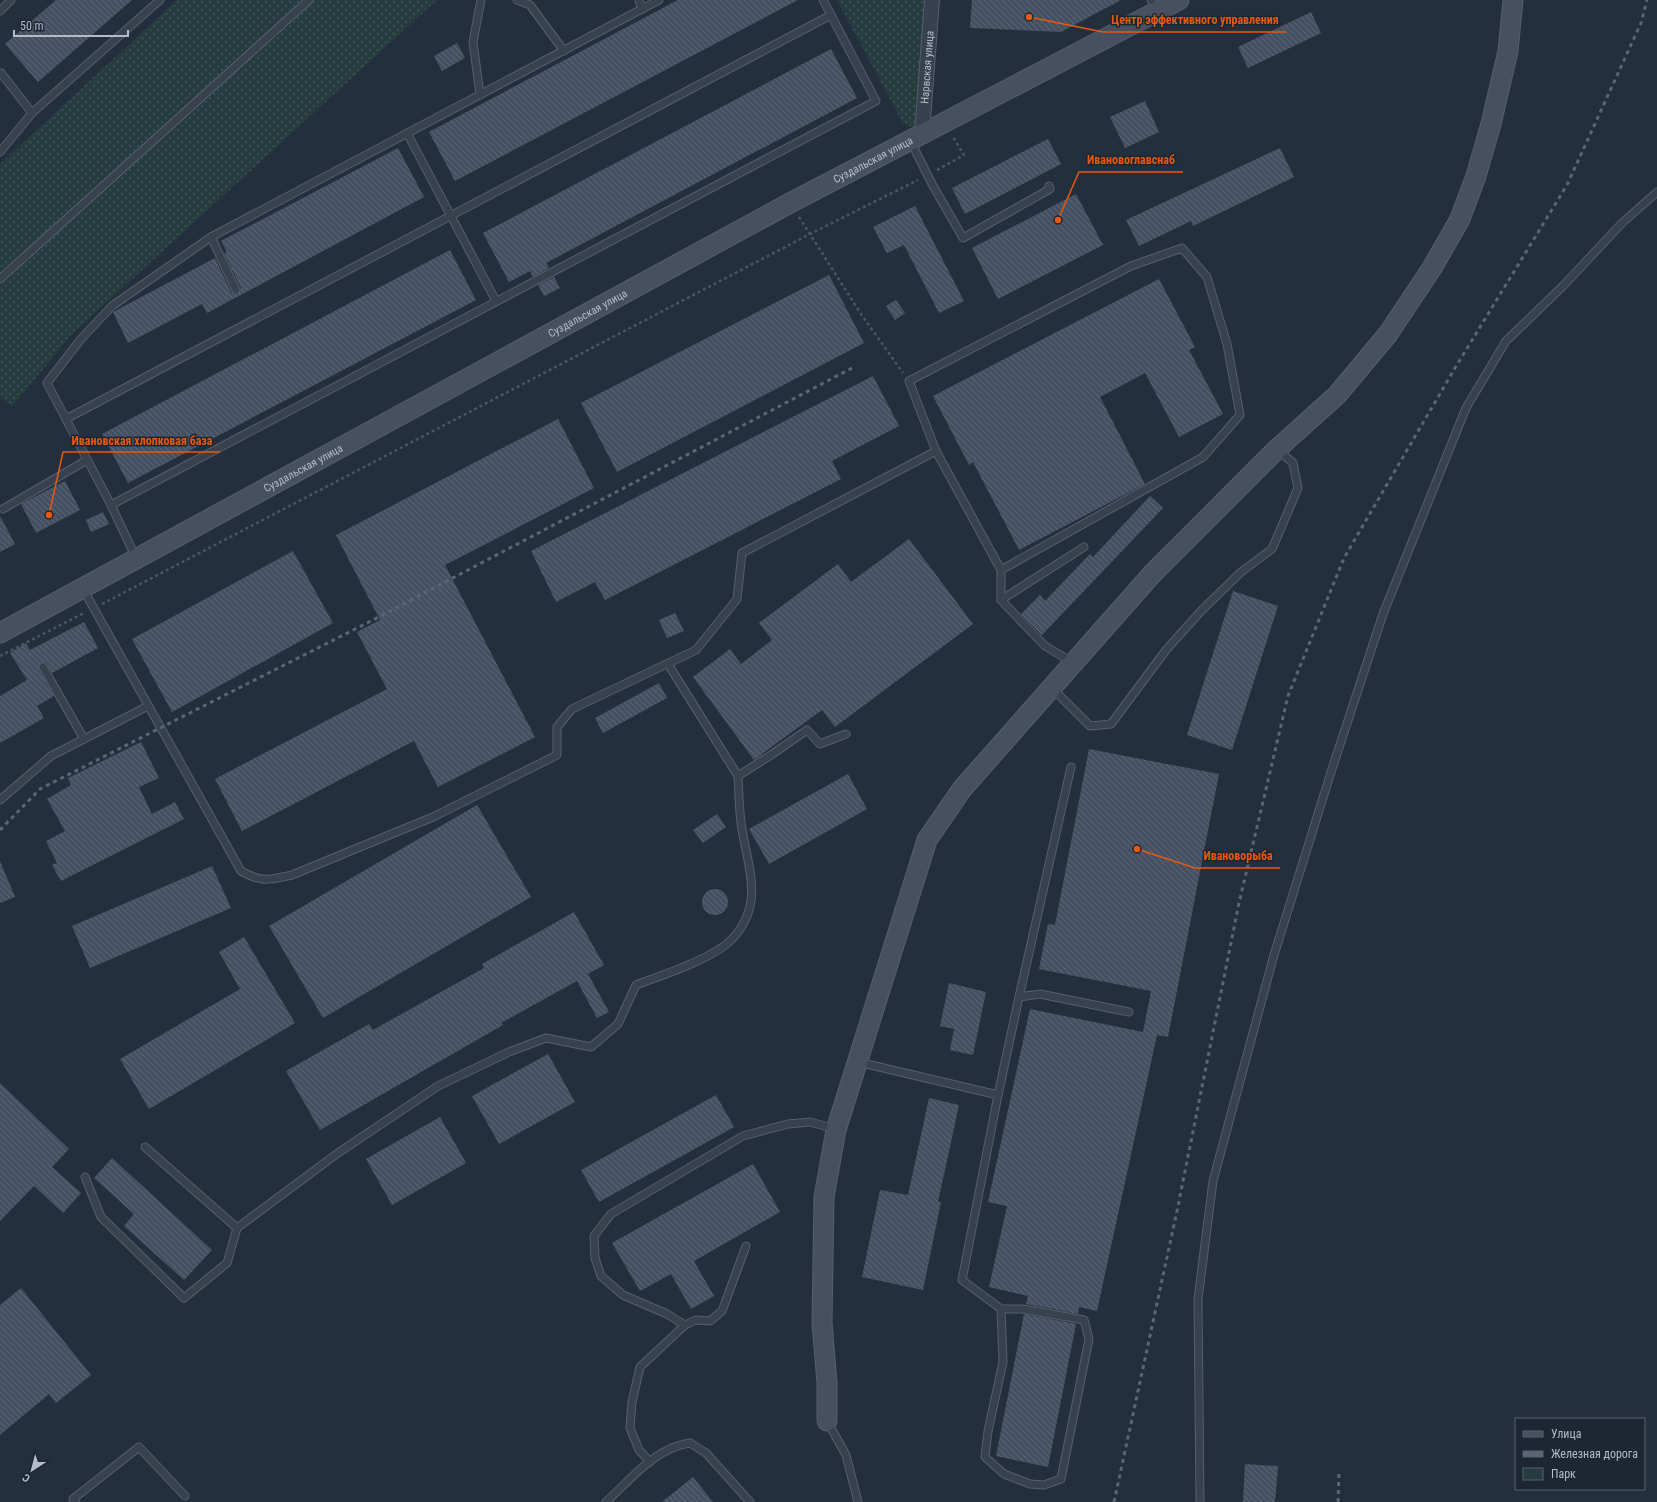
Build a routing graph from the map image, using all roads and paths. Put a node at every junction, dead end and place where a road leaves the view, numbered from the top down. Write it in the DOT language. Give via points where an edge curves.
graph roads {
  1 [pos="12,0"];
  2 [pos="160,0"];
  3 [pos="309,0"];
  4 [pos="481,0"];
  5 [pos="517,0"];
  6 [pos="638,0"];
  7 [pos="659,0"];
  8 [pos="823,0"];
  9 [pos="932,0"];
  10 [pos="1179,0"];
  11 [pos="1513,0"];
  12 [pos="1154,6"];
  13 [pos="642,9"];
  14 [pos="0,11"];
  15 [pos="831,15"];
  16 [pos="564,51"];
  17 [pos="0,73"];
  18 [pos="480,95"];
  19 [pos="32,113"];
  20 [pos="944,122"];
  21 [pos="407,133"];
  22 [pos="916,137"];
  23 [pos="0,152"];
  24 [pos="927,175"];
  25 [pos="1049,186"];
  26 [pos="1657,192"];
  27 [pos="790,203"];
  28 [pos="451,216"];
  29 [pos="810,234"];
  30 [pos="211,237"];
  31 [pos="0,279"];
  32 [pos="236,290"];
  33 [pos="496,301"];
  34 [pos="909,381"];
  35 [pos="66,419"];
  36 [pos="1277,448"];
  37 [pos="936,450"];
  38 [pos="88,460"];
  39 [pos="111,505"];
  40 [pos="3,510"];
  41 [pos="1084,547"];
  42 [pos="136,558"];
  43 [pos="1001,570"];
  44 [pos="83,589"];
  45 [pos="1001,600"];
  46 [pos="94,608"];
  47 [pos="0,633"];
  48 [pos="0,656"];
  49 [pos="1074,663"];
  50 [pos="668,664"];
  51 [pos="43,667"];
  52 [pos="1051,688"];
  53 [pos="148,706"];
  54 [pos="846,734"];
  55 [pos="84,739"];
  56 [pos="1071,767"];
  57 [pos="738,776"];
  58 [pos="0,800"];
  59 [pos="1019,996"];
  60 [pos="1129,1012"];
  61 [pos="858,1062"];
  62 [pos="998,1095"];
  63 [pos="836,1130"];
  64 [pos="145,1147"];
  65 [pos="84,1177"];
  66 [pos="237,1228"];
  67 [pos="746,1246"];
  68 [pos="1001,1309"];
  69 [pos="685,1325"];
  70 [pos="827,1421"];
  71 [pos="650,1462"];
  72 [pos="185,1496"];
  73 [pos="76,1502"];
  74 [pos="606,1502"];
  75 [pos="750,1502"];
  76 [pos="858,1502"];
  77 [pos="1200,1502"];
  1 -- 14 [label="lane"];
  2 -- 19 [label="lane"];
  3 -- 31 [label="lane"];
  4 -- 18 [label="lane" via="473,42"];
  5 -- 16 [label="lane" via="530,5"];
  6 -- 13 [label="lane"];
  7 -- 13 [label="lane"];
  8 -- 15 [label="lane"];
  9 -- 22 [label="street, Нарвская улица"];
  10 -- 12 [label="street, Суздальская улица"];
  11 -- 36 [label="street" via="1508,51 1491,124 1460,219 1432,268 1388,334 1337,394"];
  12 -- 20 [label="street, Суздальская улица"];
  13 -- 16 [label="lane"];
  15 -- 28 [label="lane"];
  15 -- 33 [label="lane" via="876,101"];
  16 -- 18 [label="lane"];
  17 -- 19 [label="lane"];
  18 -- 21 [label="lane"];
  19 -- 23 [label="lane"];
  20 -- 22 [label="street, Суздальская улица"];
  20 -- 24 [label="path" via="964,155"];
  21 -- 28 [label="lane"];
  21 -- 30 [label="lane"];
  22 -- 24 [label="lane"];
  22 -- 27 [label="street, Суздальская улица"];
  24 -- 25 [label="lane" via="963,238 1050,189"];
  24 -- 29 [label="path"];
  26 -- 77 [label="lane" via="1506,341 1466,408 1383,614 1274,955 1212,1181 1198,1299"];
  27 -- 29 [label="path"];
  27 -- 42 [label="street, Суздальская улица"];
  28 -- 33 [label="lane"];
  28 -- 35 [label="lane"];
  29 -- 34 [label="path" via="861,314"];
  29 -- 46 [label="path"];
  30 -- 32 [label="lane"];
  30 -- 35 [label="lane" via="112,306 81,339 47,383"];
  33 -- 39 [label="lane"];
  34 -- 37 [label="lane"];
  34 -- 43 [label="lane" via="1131,266 1182,248 1208,277 1227,344 1240,415 1203,457"];
  35 -- 38 [label="lane"];
  36 -- 49 [label="street" via="1153,573"];
  36 -- 52 [label="lane" via="1293,463 1298,488 1272,549 1241,572 1201,611 1166,650 1111,724 1090,726"];
  37 -- 43 [label="lane"];
  37 -- 50 [label="lane" via="742,553 737,599 696,650"];
  38 -- 39 [label="lane"];
  38 -- 40 [label="lane"];
  39 -- 42 [label="lane"];
  41 -- 45 [label="lane"];
  42 -- 44 [label="street, Суздальская улица"];
  43 -- 45 [label="lane"];
  44 -- 46 [label="lane"];
  44 -- 47 [label="street, Суздальская улица"];
  45 -- 49 [label="lane" via="1045,646"];
  46 -- 48 [label="path"];
  46 -- 53 [label="lane"];
  49 -- 52 [label="street"];
  50 -- 53 [label="lane" via="572,709 557,726 557,755 433,817 292,875 268,880 255,879 241,871"];
  50 -- 57 [label="lane"];
  51 -- 55 [label="lane"];
  52 -- 61 [label="street" via="962,789 927,840"];
  53 -- 55 [label="lane"];
  54 -- 57 [label="lane" via="820,744 807,730"];
  55 -- 58 [label="lane" via="51,756"];
  56 -- 59 [label="lane"];
  57 -- 66 [label="lane" via="742,830 753,888 749,914 731,939 702,959 636,985 618,1024 591,1047 546,1038 509,1052 438,1086 338,1153"];
  59 -- 60 [label="lane" via="1040,994"];
  59 -- 62 [label="lane"];
  61 -- 62 [label="lane"];
  61 -- 63 [label="street"];
  62 -- 68 [label="lane" via="962,1280"];
  63 -- 69 [label="lane" via="810,1122 788,1124 743,1136 611,1214 594,1236 594,1258 601,1276 623,1296 667,1314"];
  63 -- 70 [label="street" via="824,1197 822,1324"];
  64 -- 66 [label="lane"];
  65 -- 66 [label="lane" via="101,1217 184,1298 226,1263"];
  67 -- 69 [label="lane" via="722,1310 710,1321 696,1320"];
  68 -- 68 [label="lane" via="1023,1309 1084,1320 1089,1339 1061,1479 1044,1485 1030,1484 1004,1474 985,1457 1003,1362"];
  69 -- 71 [label="lane" via="640,1367 632,1402 630,1428 639,1450"];
  70 -- 76 [label="lane" via="846,1455"];
  71 -- 74 [label="lane"];
  71 -- 75 [label="lane" via="676,1445 690,1443 706,1453"];
  72 -- 73 [label="lane" via="139,1447 73,1499"];
}
